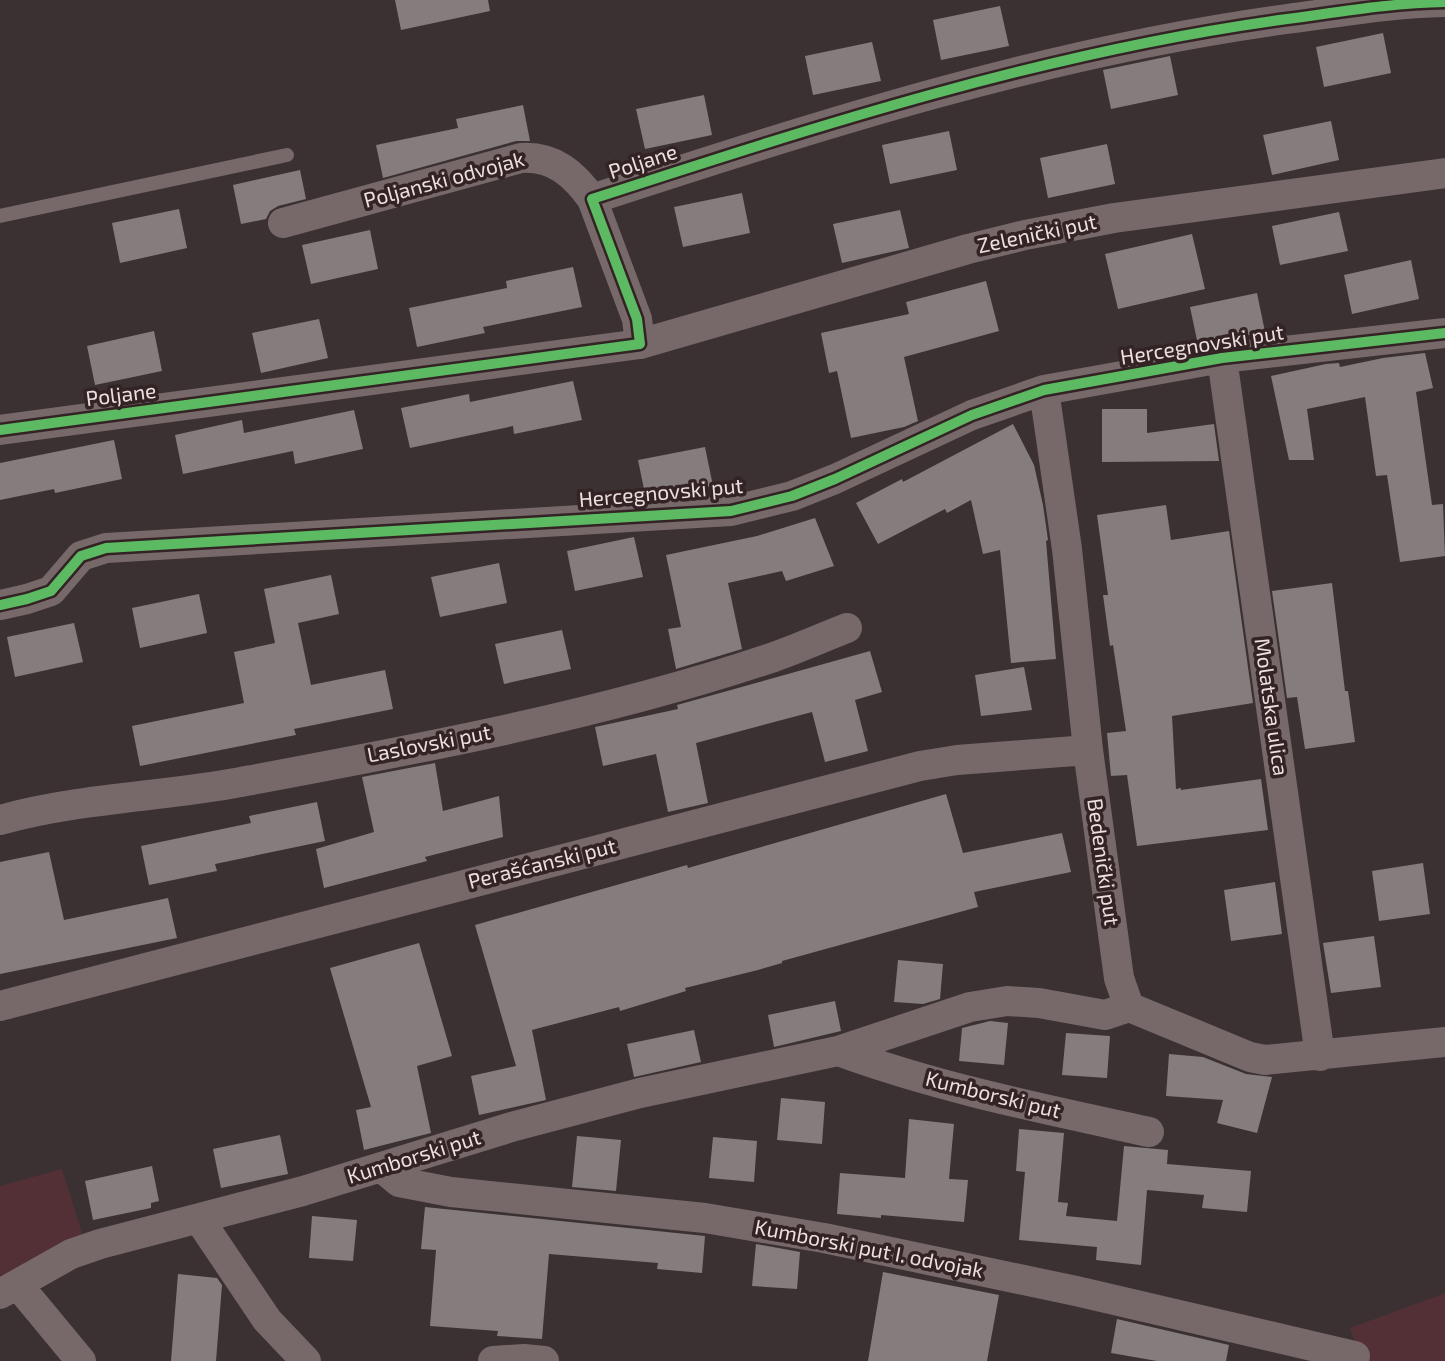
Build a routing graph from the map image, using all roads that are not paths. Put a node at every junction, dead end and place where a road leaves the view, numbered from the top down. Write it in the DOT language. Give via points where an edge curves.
graph roads {
  1 [pos="1445,2"];
  2 [pos="287,155"];
  3 [pos="1445,173"];
  4 [pos="592,199"];
  5 [pos="0,216"];
  6 [pos="283,223"];
  7 [pos="1445,333"];
  8 [pos="640,344"];
  9 [pos="1222,358"];
  10 [pos="1044,390"];
  11 [pos="0,430"];
  12 [pos="0,605"];
  13 [pos="847,628"];
  14 [pos="1088,750"];
  15 [pos="0,820"];
  16 [pos="0,1006"];
  17 [pos="1129,1007"];
  18 [pos="1445,1042"];
  19 [pos="838,1051"];
  20 [pos="1320,1056"];
  21 [pos="1149,1132"];
  22 [pos="382,1167"];
  23 [pos="199,1219"];
  24 [pos="9,1289"];
  25 [pos="1355,1356"];
  26 [pos="81,1361"];
  27 [pos="306,1361"];
  28 [pos="493,1361"];
  29 [pos="544,1361"];
  1 -- 4 [label="street, Poljane" via="1204,30 1101,51 788,136"];
  2 -- 5 [label="lane"];
  3 -- 8 [label="street, Zelenički put" via="1114,218 1025,235"];
  4 -- 6 [label="street, Poljanski odvojak" via="557,163 521,158"];
  4 -- 8 [label="street, Poljane" via="637,320"];
  7 -- 9 [label="street, Hercegnovski put"];
  8 -- 11 [label="street, Poljane"];
  9 -- 10 [label="street, Hercegnovski put"];
  9 -- 20 [label="street, Molatska ulica"];
  10 -- 12 [label="street, Hercegnovski put" via="972,415 793,496 732,511 106,548 81,555 51,591"];
  10 -- 14 [label="street, Bedenički put" via="1067,549"];
  13 -- 15 [label="street, Laslovski put" via="770,659 569,716 239,782 85,802"];
  14 -- 16 [label="street, Perašćanski put" via="920,766"];
  14 -- 17 [label="street, Bedenički put" via="1119,978"];
  17 -- 19 [label="street, Kumborski put" via="1105,1015 1007,1001 970,1007"];
  17 -- 20 [label="street" via="1250,1057"];
  18 -- 20 [label="street"];
  19 -- 21 [label="street, Kumborski put" via="998,1099"];
  19 -- 22 [label="street, Kumborski put" via="640,1093"];
  22 -- 23 [label="street, Kumborski put"];
  22 -- 25 [label="street, Kumborski put I. odvojak" via="399,1182 451,1192 705,1218 824,1238"];
  23 -- 24 [label="street, Kumborski put" via="71,1254"];
  23 -- 27 [label="street" via="267,1320"];
  24 -- 26 [label="street"];
  28 -- 29 [label="street"];
}
